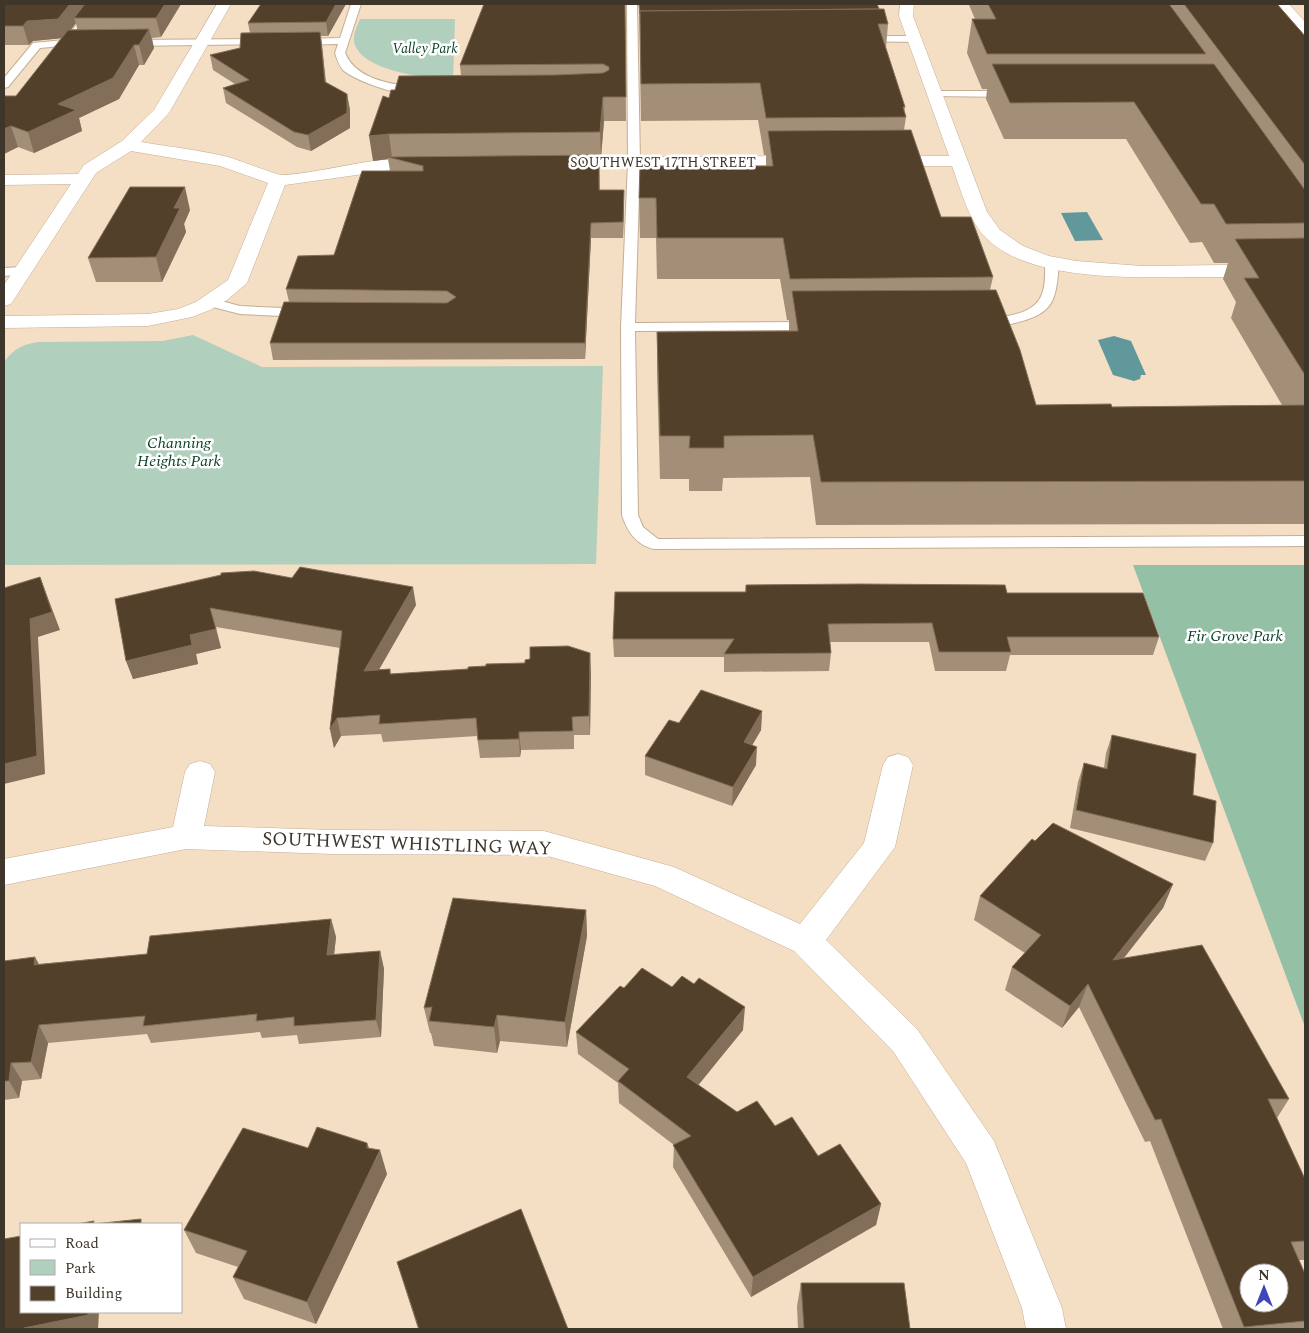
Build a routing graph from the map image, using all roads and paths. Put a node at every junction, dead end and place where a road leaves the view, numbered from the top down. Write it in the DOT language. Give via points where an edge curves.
graph roads {
  1 [pos="97,4"];
  2 [pos="224,4"];
  3 [pos="356,4"];
  4 [pos="632,4"];
  5 [pos="907,4"];
  6 [pos="1281,4"];
  7 [pos="1305,31"];
  8 [pos="915,39"];
  9 [pos="852,40"];
  10 [pos="343,42"];
  11 [pos="68,43"];
  12 [pos="86,43"];
  13 [pos="115,43"];
  14 [pos="200,43"];
  15 [pos="4,85"];
  16 [pos="432,92"];
  17 [pos="935,94"];
  18 [pos="1023,94"];
  19 [pos="128,145"];
  20 [pos="822,161"];
  21 [pos="861,161"];
  22 [pos="960,161"];
  23 [pos="634,162"];
  24 [pos="547,163"];
  25 [pos="440,165"];
  26 [pos="83,179"];
  27 [pos="4,180"];
  28 [pos="278,181"];
  29 [pos="1052,262"];
  30 [pos="1305,270"];
  31 [pos="22,271"];
  32 [pos="4,272"];
  33 [pos="4,300"];
  34 [pos="210,302"];
  35 [pos="321,313"];
  36 [pos="4,322"];
  37 [pos="973,325"];
  38 [pos="825,326"];
  39 [pos="628,327"];
  40 [pos="1305,541"];
  41 [pos="898,765"];
  42 [pos="200,772"];
  43 [pos="186,837"];
  44 [pos="4,872"];
  45 [pos="806,940"];
  46 [pos="1046,1329"];
  1 -- 11 [label="lane"];
  2 -- 14 [label="street"];
  3 -- 10 [label="lane"];
  4 -- 23 [label="lane" via="636,41"];
  5 -- 8 [label="street" via="906,16"];
  6 -- 7 [label="street"];
  8 -- 9 [label="lane"];
  8 -- 17 [label="street"];
  10 -- 14 [label="lane"];
  10 -- 16 [label="lane" via="340,53 346,67 356,75 387,86"];
  11 -- 12 [label="lane"];
  11 -- 15 [label="lane" via="37,45"];
  13 -- 14 [label="lane"];
  14 -- 19 [label="street" via="161,113"];
  17 -- 18 [label="lane"];
  17 -- 22 [label="street"];
  19 -- 26 [label="street" via="90,169"];
  19 -- 28 [label="street" via="222,161"];
  20 -- 23 [label="street, SOUTHWEST 17TH STREET"];
  21 -- 22 [label="street"];
  22 -- 29 [label="street" via="983,223 1004,243"];
  23 -- 24 [label="street, SOUTHWEST 17TH STREET"];
  23 -- 39 [label="lane"];
  25 -- 28 [label="street" via="392,165"];
  26 -- 27 [label="street"];
  26 -- 31 [label="street"];
  28 -- 34 [label="street" via="237,283"];
  29 -- 30 [label="street" via="1101,270"];
  29 -- 37 [label="lane" via="1049,295 1040,308 1019,318"];
  31 -- 32 [label="lane"];
  31 -- 33 [label="street"];
  34 -- 35 [label="lane" via="240,310"];
  34 -- 36 [label="street" via="178,316 146,322"];
  38 -- 39 [label="lane"];
  39 -- 40 [label="lane" via="630,515 635,530 654,544"];
  41 -- 45 [label="street" via="879,847"];
  42 -- 43 [label="street"];
  43 -- 44 [label="street, SOUTHWEST WHISTLING WAY"];
  43 -- 45 [label="street, SOUTHWEST WHISTLING WAY" via="544,844 663,876"];
  45 -- 46 [label="street, SOUTHWEST WHISTLING WAY" via="905,1040 981,1153 1042,1308"];
}
